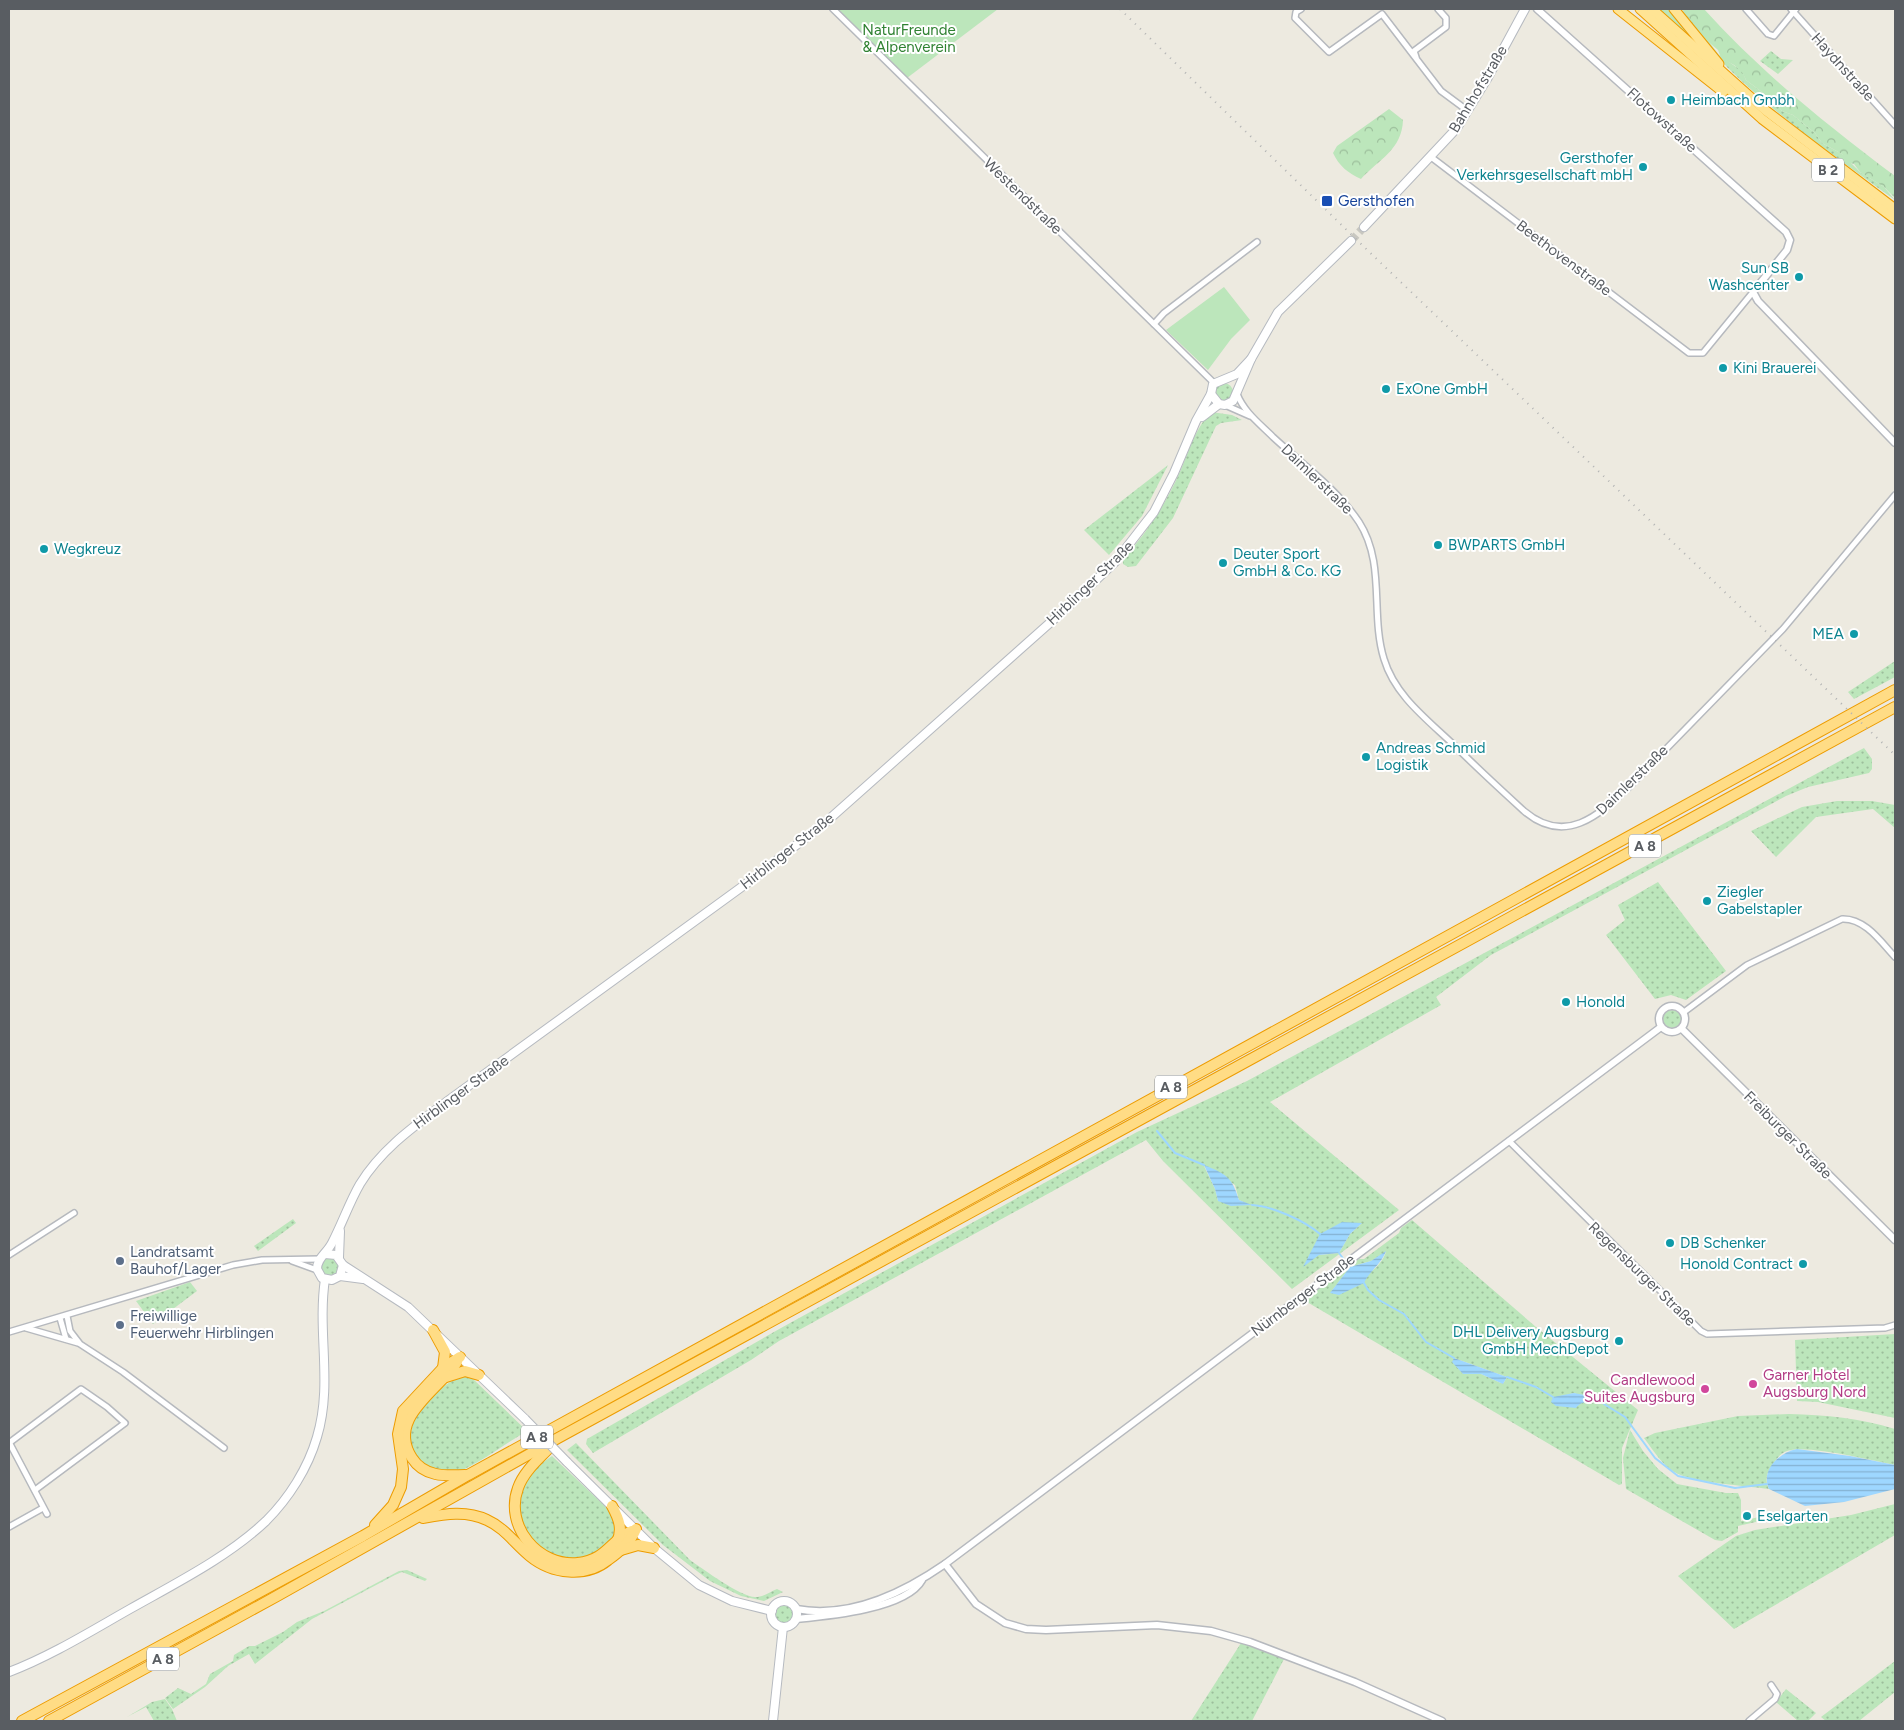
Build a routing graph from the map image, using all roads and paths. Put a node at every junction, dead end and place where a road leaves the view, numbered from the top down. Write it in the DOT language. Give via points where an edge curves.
graph roads {
  1 [pos="833,9"];
  2 [pos="1301,9"];
  3 [pos="1438,9"];
  4 [pos="1525,9"];
  5 [pos="1537,9"];
  6 [pos="1618,9"];
  7 [pos="1640,9"];
  8 [pos="1652,9"];
  9 [pos="1674,9"];
  10 [pos="1746,9"];
  11 [pos="1794,10"];
  12 [pos="1418,62"];
  13 [pos="1737,85"];
  14 [pos="1468,111"];
  15 [pos="1762,119"];
  16 [pos="1895,123"];
  17 [pos="1431,157"];
  18 [pos="1895,208"];
  19 [pos="1895,219"];
  20 [pos="1364,227"];
  21 [pos="1351,240"];
  22 [pos="1257,242"];
  23 [pos="1753,292"];
  24 [pos="1154,324"];
  25 [pos="1250,359"];
  26 [pos="1227,379"];
  27 [pos="1214,383"];
  28 [pos="1237,391"];
  29 [pos="1211,394"];
  30 [pos="1222,404"];
  31 [pos="1253,418"];
  32 [pos="1190,435"];
  33 [pos="1895,442"];
  34 [pos="1895,495"];
  35 [pos="1895,685"];
  36 [pos="1895,690"];
  37 [pos="1874,702"];
  38 [pos="1895,707"];
  39 [pos="1895,957"];
  40 [pos="1684,1012"];
  41 [pos="1661,1026"];
  42 [pos="1682,1029"];
  43 [pos="1509,1142"];
  44 [pos="74,1213"];
  45 [pos="341,1223"];
  46 [pos="1895,1240"];
  47 [pos="9,1255"];
  48 [pos="339,1256"];
  49 [pos="322,1257"];
  50 [pos="287,1260"];
  51 [pos="343,1265"];
  52 [pos="317,1270"];
  53 [pos="340,1276"];
  54 [pos="325,1279"];
  55 [pos="367,1280"];
  56 [pos="67,1316"];
  57 [pos="60,1318"];
  58 [pos="1895,1325"];
  59 [pos="24,1328"];
  60 [pos="433,1330"];
  61 [pos="9,1332"];
  62 [pos="66,1339"];
  63 [pos="80,1344"];
  64 [pos="460,1357"];
  65 [pos="444,1373"];
  66 [pos="479,1375"];
  67 [pos="558,1438"];
  68 [pos="9,1442"];
  69 [pos="224,1448"];
  70 [pos="468,1475"];
  71 [pos="35,1490"];
  72 [pos="612,1506"];
  73 [pos="43,1508"];
  74 [pos="47,1514"];
  75 [pos="417,1518"];
  76 [pos="9,1527"];
  77 [pos="636,1529"];
  78 [pos="363,1536"];
  79 [pos="618,1547"];
  80 [pos="654,1548"];
  81 [pos="945,1564"];
  82 [pos="796,1609"];
  83 [pos="857,1609"];
  84 [pos="772,1611"];
  85 [pos="796,1619"];
  86 [pos="783,1627"];
  87 [pos="9,1672"];
  88 [pos="1771,1685"];
  89 [pos="22,1721"];
  90 [pos="48,1721"];
  91 [pos="773,1721"];
  92 [pos="1442,1721"];
  93 [pos="1749,1721"];
  1 -- 24 [label="street, Westendstraße"];
  2 -- 12 [label="street" via="1295,18 1329,52 1382,14"];
  3 -- 12 [label="street" via="1447,24 1414,51"];
  4 -- 14 [label="main road, Bahnhofstraße"];
  5 -- 23 [label="street, Flotowstraße" via="1786,232 1790,240 1787,250"];
  6 -- 15 [label="highway" via="1694,71"];
  7 -- 15 [label="highway, B 2"];
  8 -- 13 [label="highway, B 2"];
  9 -- 13 [label="highway"];
  10 -- 11 [label="street" via="1768,34 1774,36"];
  11 -- 16 [label="street, Haydnstraße"];
  12 -- 14 [label="street" via="1441,90"];
  13 -- 18 [label="highway, B 2" via="1803,140"];
  14 -- 17 [label="main road, Bahnhofstraße"];
  15 -- 19 [label="highway, B 2"];
  17 -- 20 [label="main road, Bahnhofstraße"];
  17 -- 23 [label="street, Beethovenstraße" via="1694,355 1703,353"];
  21 -- 25 [label="main road, Hirblinger Straße" via="1282,307"];
  22 -- 24 [label="street"];
  23 -- 33 [label="street" via="1758,301"];
  24 -- 27 [label="street, Westendstraße"];
  25 -- 26 [label="main road, Hirblinger Straße"];
  25 -- 28 [label="main road, Hirblinger Straße"];
  26 -- 27 [label="main road, Hirblinger Straße"];
  26 -- 28 [label="main road" via="1233,382"];
  27 -- 29 [label="main road, Hirblinger Straße"];
  28 -- 30 [label="main road, Hirblinger Straße" via="1233,401"];
  28 -- 31 [label="street, Daimlerstraße"];
  29 -- 30 [label="main road"];
  29 -- 32 [label="main road, Hirblinger Straße"];
  30 -- 31 [label="street, Daimlerstraße"];
  30 -- 32 [label="main road, Hirblinger Straße" via="1206,412"];
  31 -- 34 [label="street, Daimlerstraße" via="1344,502 1364,532 1375,566 1384,659 1398,689 1524,811 1538,822 1557,827 1570,826 1595,816 1630,786 1778,634"];
  32 -- 45 [label="main road, Hirblinger Straße" via="1166,491 1140,533 1116,561 1061,613 826,822 403,1135 368,1172"];
  35 -- 37 [label="highway"];
  36 -- 37 [label="highway, A 8"];
  37 -- 70 [label="highway, A 8"];
  38 -- 67 [label="highway, A 8"];
  39 -- 40 [label="street" via="1862,925 1842,919 1747,965"];
  40 -- 41 [label="street" via="1676,1006 1663,1010 1659,1018"];
  40 -- 42 [label="street" via="1686,1019"];
  41 -- 42 [label="street" via="1672,1033"];
  41 -- 43 [label="street, Nürnberger Straße"];
  42 -- 46 [label="street, Freiburger Straße"];
  43 -- 58 [label="street, Regensburger Straße" via="1627,1260 1707,1334 1885,1328"];
  43 -- 81 [label="street, Nürnberger Straße"];
  44 -- 47 [label="street"];
  45 -- 48 [label="main road"];
  45 -- 49 [label="main road, Hirblinger Straße"];
  48 -- 49 [label="main road"];
  48 -- 51 [label="main road"];
  49 -- 50 [label="street"];
  49 -- 52 [label="main road"];
  50 -- 52 [label="street"];
  50 -- 56 [label="street" via="232,1265"];
  51 -- 53 [label="main road"];
  51 -- 55 [label="main road"];
  52 -- 54 [label="main road"];
  53 -- 54 [label="main road"];
  53 -- 55 [label="main road"];
  54 -- 87 [label="main road" via="321,1321 326,1397 307,1463 284,1501 236,1546 83,1636"];
  55 -- 60 [label="main road" via="394,1296"];
  56 -- 57 [label="street"];
  56 -- 63 [label="street" via="70,1331"];
  57 -- 59 [label="street"];
  57 -- 62 [label="street"];
  59 -- 61 [label="street"];
  59 -- 62 [label="street"];
  60 -- 64 [label="main road"];
  60 -- 65 [label="highway" via="445,1352"];
  62 -- 63 [label="street"];
  63 -- 69 [label="street"];
  64 -- 65 [label="highway"];
  64 -- 66 [label="main road"];
  65 -- 66 [label="highway" via="464,1371"];
  65 -- 70 [label="highway" via="408,1420 406,1444 415,1462 426,1471 443,1476"];
  65 -- 78 [label="highway" via="410,1402 401,1416 398,1441 403,1469 401,1487 389,1510"];
  66 -- 72 [label="main road, bridge"];
  67 -- 75 [label="highway, A 8"];
  67 -- 79 [label="highway" via="528,1470 518,1488 515,1514 522,1533 537,1551 560,1563 589,1561"];
  68 -- 71 [label="street"];
  68 -- 71 [label="street" via="82,1389 125,1423"];
  70 -- 78 [label="highway, A 8"];
  71 -- 73 [label="street"];
  72 -- 77 [label="main road"];
  72 -- 79 [label="highway" via="620,1526"];
  73 -- 74 [label="street"];
  73 -- 76 [label="street"];
  75 -- 79 [label="highway" via="460,1513 488,1520 539,1562 567,1572 588,1571 602,1566"];
  75 -- 90 [label="highway, A 8"];
  77 -- 79 [label="highway" via="633,1536"];
  77 -- 80 [label="main road"];
  78 -- 89 [label="highway, A 8"];
  79 -- 80 [label="highway" via="638,1545"];
  80 -- 84 [label="main road" via="699,1585 732,1601"];
  81 -- 83 [label="street, Nürnberger Straße" via="922,1580"];
  81 -- 92 [label="street" via="976,1604 1005,1622 1026,1629 1150,1625 1211,1631 1250,1642 1355,1682"];
  82 -- 83 [label="street"];
  82 -- 84 [label="main road" via="784,1601 776,1604"];
  82 -- 85 [label="main road"];
  83 -- 85 [label="street"];
  84 -- 86 [label="main road" via="773,1621"];
  85 -- 86 [label="main road"];
  86 -- 91 [label="main road"];
  88 -- 93 [label="street" via="1777,1694 1775,1699"];
}
